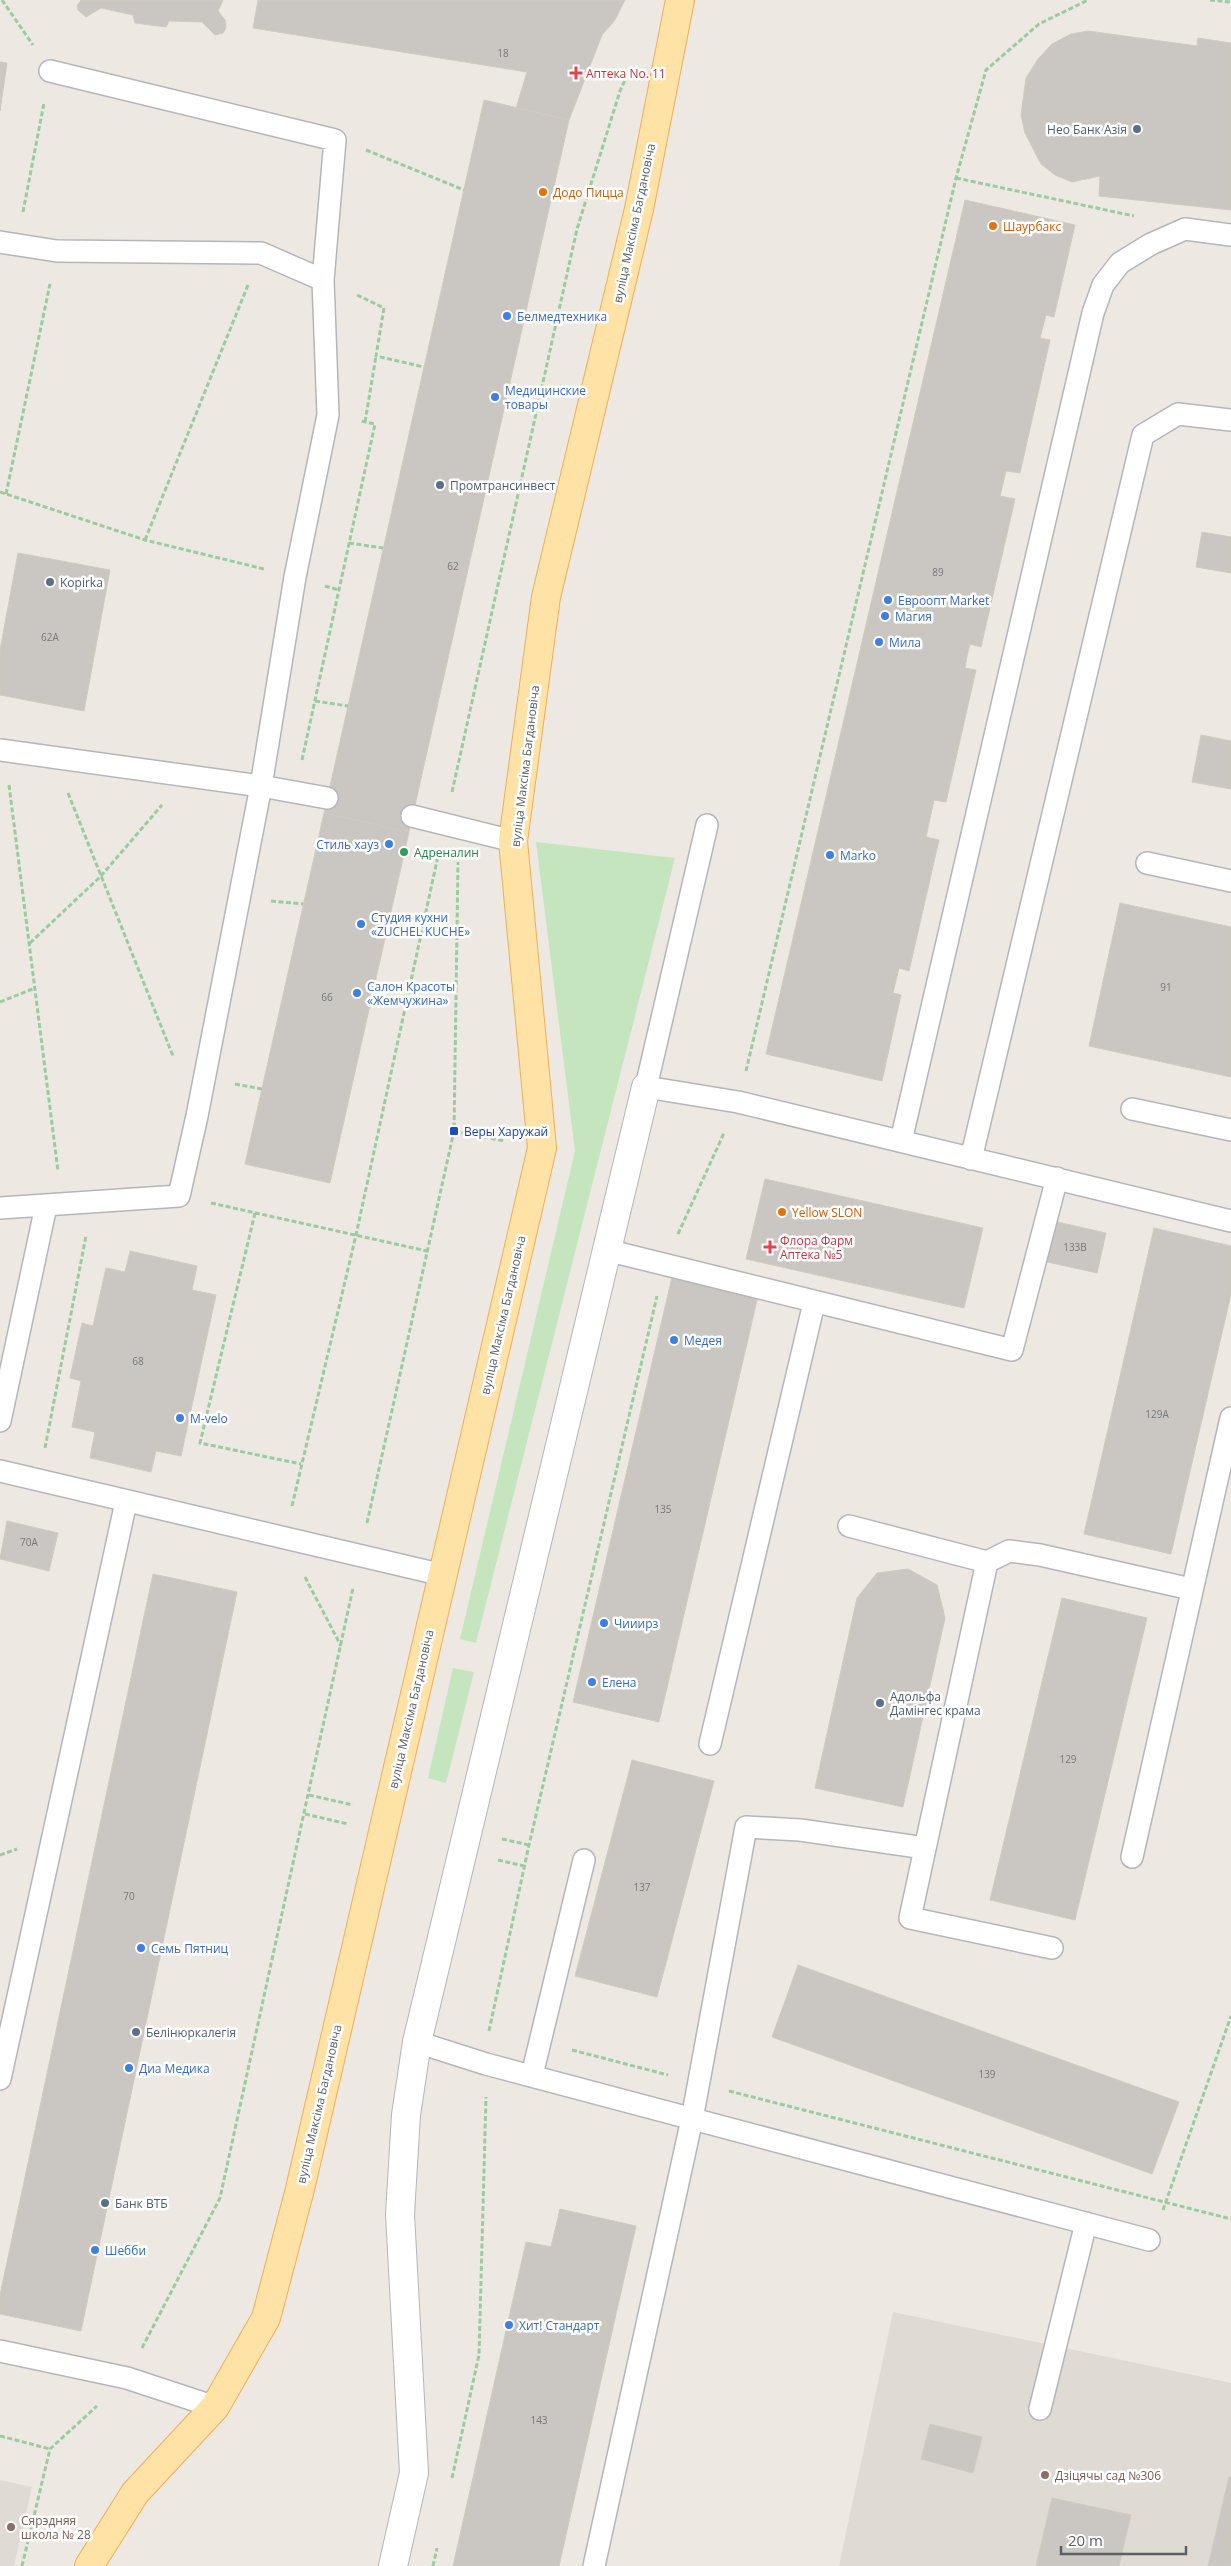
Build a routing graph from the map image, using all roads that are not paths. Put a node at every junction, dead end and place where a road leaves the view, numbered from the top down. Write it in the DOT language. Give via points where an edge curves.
graph roads {
  1 [pos="680,0"];
  2 [pos="50,71"];
  3 [pos="1231,235"];
  4 [pos="8,244"];
  5 [pos="323,280"];
  6 [pos="1231,420"];
  7 [pos="2,751"];
  8 [pos="260,786"];
  9 [pos="327,798"];
  10 [pos="412,816"];
  11 [pos="707,825"];
  12 [pos="513,841"];
  13 [pos="1147,863"];
  14 [pos="1231,881"];
  15 [pos="646,1087"];
  16 [pos="1132,1109"];
  17 [pos="1231,1130"];
  18 [pos="901,1140"];
  19 [pos="971,1159"];
  20 [pos="1056,1178"];
  21 [pos="54,1205"];
  22 [pos="0,1208"];
  23 [pos="1231,1222"];
  24 [pos="606,1250"];
  25 [pos="814,1303"];
  26 [pos="1231,1418"];
  27 [pos="0,1421"];
  28 [pos="0,1471"];
  29 [pos="126,1502"];
  30 [pos="849,1526"];
  31 [pos="987,1562"];
  32 [pos="443,1575"];
  33 [pos="1192,1589"];
  34 [pos="710,1744"];
  35 [pos="925,1848"];
  36 [pos="1132,1857"];
  37 [pos="584,1860"];
  38 [pos="1052,1948"];
  39 [pos="417,2042"];
  40 [pos="532,2075"];
  41 [pos="0,2080"];
  42 [pos="692,2119"];
  43 [pos="1086,2223"];
  44 [pos="1149,2240"];
  45 [pos="0,2351"];
  46 [pos="215,2406"];
  47 [pos="1040,2409"];
  48 [pos="89,2566"];
  49 [pos="393,2566"];
  50 [pos="594,2566"];
  1 -- 12 [label="main road, вуліца Максіма Багдановіча" via="639,209 546,597"];
  2 -- 5 [label="lane" via="335,140"];
  3 -- 18 [label="lane" via="1185,229 1120,263 1102,285"];
  4 -- 5 [label="lane" via="57,251 261,253"];
  5 -- 8 [label="lane" via="328,415 295,577"];
  6 -- 19 [label="lane" via="1178,414 1143,435"];
  7 -- 8 [label="lane"];
  8 -- 9 [label="lane"];
  8 -- 21 [label="lane" via="179,1196"];
  10 -- 12 [label="lane"];
  11 -- 15 [label="lane"];
  12 -- 32 [label="main road, вуліца Максіма Багдановіча" via="542,1148"];
  13 -- 14 [label="lane"];
  15 -- 18 [label="lane" via="738,1102"];
  15 -- 24 [label="street"];
  16 -- 17 [label="lane"];
  18 -- 19 [label="lane"];
  19 -- 20 [label="lane"];
  20 -- 23 [label="lane"];
  20 -- 25 [label="lane" via="1012,1350"];
  21 -- 22 [label="lane"];
  21 -- 27 [label="lane"];
  24 -- 25 [label="lane"];
  24 -- 39 [label="street"];
  25 -- 34 [label="lane"];
  26 -- 33 [label="lane"];
  28 -- 29 [label="lane"];
  29 -- 32 [label="lane"];
  29 -- 41 [label="lane"];
  30 -- 31 [label="lane"];
  31 -- 33 [label="lane" via="1009,1551 1040,1555"];
  31 -- 35 [label="lane"];
  32 -- 46 [label="main road, вуліца Максіма Багдановіча" via="300,2189 266,2318"];
  33 -- 36 [label="lane"];
  35 -- 38 [label="lane" via="910,1918"];
  35 -- 42 [label="lane" via="800,1830 746,1827"];
  37 -- 40 [label="lane"];
  39 -- 40 [label="lane"];
  39 -- 49 [label="street" via="406,2115 400,2214 414,2473"];
  40 -- 42 [label="lane"];
  42 -- 43 [label="lane"];
  42 -- 50 [label="lane"];
  43 -- 44 [label="lane"];
  43 -- 47 [label="lane"];
  45 -- 46 [label="lane" via="127,2378"];
  46 -- 48 [label="main road, вуліца Максіма Багдановіча" via="135,2493"];
}
